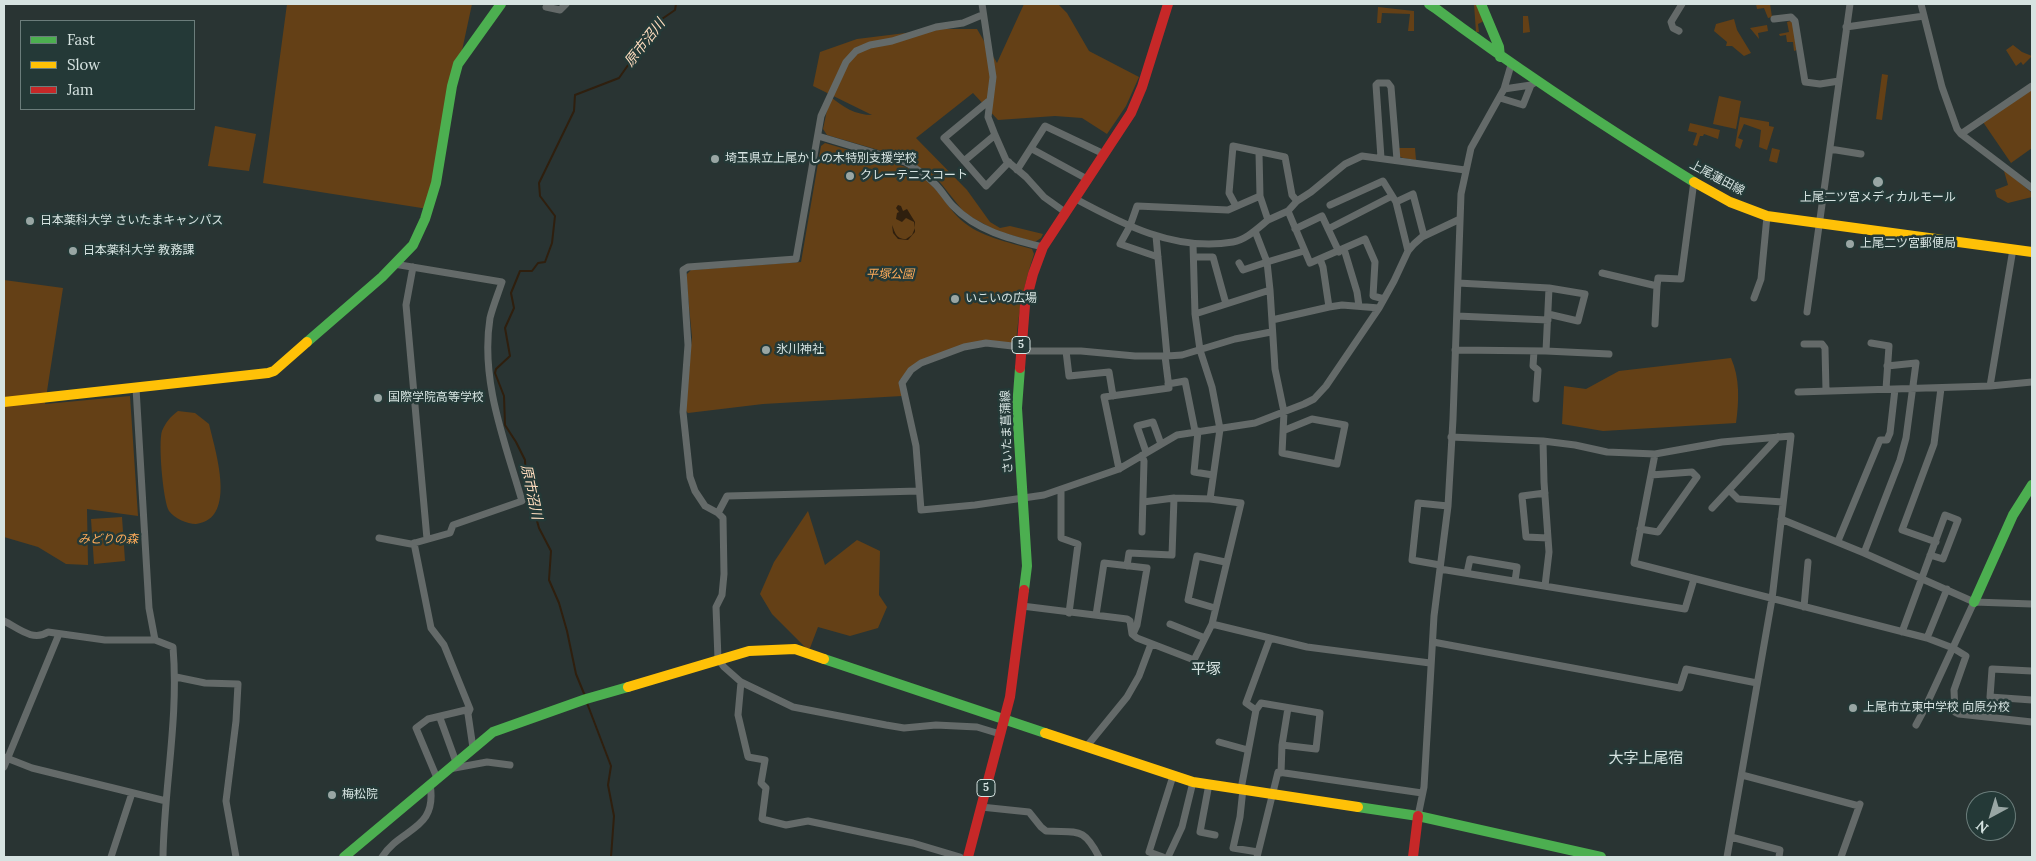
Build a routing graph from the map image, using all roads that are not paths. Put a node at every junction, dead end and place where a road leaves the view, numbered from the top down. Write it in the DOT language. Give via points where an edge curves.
graph roads {
  1 [pos="501,4"];
  2 [pos="566,4"];
  3 [pos="982,4"];
  4 [pos="1168,4"];
  5 [pos="1481,4"];
  6 [pos="1682,4"];
  7 [pos="1850,4"];
  8 [pos="1921,4"];
  9 [pos="1434,5"];
  10 [pos="546,7"];
  11 [pos="982,15"];
  12 [pos="1924,16"];
  13 [pos="1774,19"];
  14 [pos="1846,27"];
  15 [pos="1679,31"];
  16 [pos="1500,58"];
  17 [pos="1511,65"];
  18 [pos="1839,81"];
  19 [pos="1533,84"];
  20 [pos="2032,86"];
  21 [pos="1504,88"];
  22 [pos="1500,98"];
  23 [pos="990,100"];
  24 [pos="1961,134"];
  25 [pos="995,135"];
  26 [pos="818,136"];
  27 [pos="1032,149"];
  28 [pos="1830,149"];
  29 [pos="1259,152"];
  30 [pos="1104,154"];
  31 [pos="1861,154"];
  32 [pos="1381,158"];
  33 [pos="1397,160"];
  34 [pos="964,161"];
  35 [pos="1009,162"];
  36 [pos="1018,170"];
  37 [pos="1465,170"];
  38 [pos="1087,179"];
  39 [pos="1694,181"];
  40 [pos="2032,188"];
  41 [pos="1260,196"];
  42 [pos="1074,198"];
  43 [pos="1394,199"];
  44 [pos="1297,201"];
  45 [pos="1330,205"];
  46 [pos="1236,206"];
  47 [pos="1288,211"];
  48 [pos="1065,212"];
  49 [pos="1767,216"];
  50 [pos="1460,219"];
  51 [pos="1268,220"];
  52 [pos="1820,223"];
  53 [pos="1130,226"];
  54 [pos="1328,228"];
  55 [pos="1295,229"];
  56 [pos="1255,231"];
  57 [pos="1156,236"];
  58 [pos="1424,236"];
  59 [pos="1193,244"];
  60 [pos="1043,247"];
  61 [pos="2013,249"];
  62 [pos="1341,250"];
  63 [pos="1304,251"];
  64 [pos="1408,251"];
  65 [pos="2032,252"];
  66 [pos="1158,257"];
  67 [pos="1194,257"];
  68 [pos="1320,259"];
  69 [pos="1240,262"];
  70 [pos="1267,262"];
  71 [pos="394,264"];
  72 [pos="412,268"];
  73 [pos="1602,273"];
  74 [pos="1458,283"];
  75 [pos="1657,286"];
  76 [pos="1549,288"];
  77 [pos="1270,290"];
  78 [pos="1754,298"];
  79 [pos="1384,299"];
  80 [pos="1226,304"];
  81 [pos="1359,306"];
  82 [pos="1328,307"];
  83 [pos="1379,308"];
  84 [pos="1807,312"];
  85 [pos="1196,314"];
  86 [pos="1457,316"];
  87 [pos="1548,317"];
  88 [pos="1272,320"];
  89 [pos="1655,324"];
  90 [pos="1272,332"];
  91 [pos="1871,343"];
  92 [pos="1804,344"];
  93 [pos="1021,349"];
  94 [pos="1200,350"];
  95 [pos="1455,350"];
  96 [pos="1066,351"];
  97 [pos="1534,351"];
  98 [pos="1546,351"];
  99 [pos="1609,354"];
  100 [pos="1166,356"];
  101 [pos="1887,366"];
  102 [pos="2032,382"];
  103 [pos="1168,384"];
  104 [pos="1990,386"];
  105 [pos="136,388"];
  106 [pos="1941,388"];
  107 [pos="1894,389"];
  108 [pos="1913,389"];
  109 [pos="1886,390"];
  110 [pos="1826,391"];
  111 [pos="1798,392"];
  112 [pos="1114,396"];
  113 [pos="1536,399"];
  114 [pos="4,402"];
  115 [pos="1284,412"];
  116 [pos="1220,429"];
  117 [pos="1285,430"];
  118 [pos="1197,431"];
  119 [pos="1451,437"];
  120 [pos="1778,437"];
  121 [pos="1544,441"];
  122 [pos="1161,444"];
  123 [pos="1144,454"];
  124 [pos="1655,454"];
  125 [pos="1119,469"];
  126 [pos="1213,475"];
  127 [pos="1651,475"];
  128 [pos="2032,485"];
  129 [pos="1061,490"];
  130 [pos="1729,490"];
  131 [pos="920,491"];
  132 [pos="1545,493"];
  133 [pos="1023,498"];
  134 [pos="1174,498"];
  135 [pos="1210,499"];
  136 [pos="1143,502"];
  137 [pos="1783,502"];
  138 [pos="1448,506"];
  139 [pos="1712,508"];
  140 [pos="718,513"];
  141 [pos="1781,519"];
  142 [pos="1640,529"];
  143 [pos="1142,532"];
  144 [pos="379,538"];
  145 [pos="1548,538"];
  146 [pos="427,539"];
  147 [pos="1838,541"];
  148 [pos="1936,542"];
  149 [pos="414,543"];
  150 [pos="1864,553"];
  151 [pos="1930,555"];
  152 [pos="1226,562"];
  153 [pos="1808,562"];
  154 [pos="1127,566"];
  155 [pos="1440,567"];
  156 [pos="1467,573"];
  157 [pos="1694,579"];
  158 [pos="1922,579"];
  159 [pos="1515,581"];
  160 [pos="1545,586"];
  161 [pos="1947,589"];
  162 [pos="1772,599"];
  163 [pos="1974,602"];
  164 [pos="2032,604"];
  165 [pos="1022,606"];
  166 [pos="1804,607"];
  167 [pos="1215,608"];
  168 [pos="1069,613"];
  169 [pos="1096,615"];
  170 [pos="4,620"];
  171 [pos="1170,624"];
  172 [pos="1212,624"];
  173 [pos="1902,632"];
  174 [pos="59,634"];
  175 [pos="1132,634"];
  176 [pos="1205,638"];
  177 [pos="1270,638"];
  178 [pos="1927,638"];
  179 [pos="155,640"];
  180 [pos="1433,642"];
  181 [pos="1151,644"];
  182 [pos="1953,648"];
  183 [pos="718,659"];
  184 [pos="1430,663"];
  185 [pos="2032,671"];
  186 [pos="176,677"];
  187 [pos="740,682"];
  188 [pos="1757,683"];
  189 [pos="2032,700"];
  190 [pos="1288,708"];
  191 [pos="470,709"];
  192 [pos="1256,710"];
  193 [pos="440,718"];
  194 [pos="1004,720"];
  195 [pos="2032,722"];
  196 [pos="1916,725"];
  197 [pos="1000,734"];
  198 [pos="1220,742"];
  199 [pos="1282,744"];
  200 [pos="1087,746"];
  201 [pos="472,748"];
  202 [pos="1248,750"];
  203 [pos="6,758"];
  204 [pos="456,762"];
  205 [pos="510,764"];
  206 [pos="4,767"];
  207 [pos="446,770"];
  208 [pos="1281,773"];
  209 [pos="1742,775"];
  210 [pos="1174,776"];
  211 [pos="433,781"];
  212 [pos="1193,782"];
  213 [pos="1209,784"];
  214 [pos="1242,789"];
  215 [pos="132,793"];
  216 [pos="1272,793"];
  217 [pos="1422,793"];
  218 [pos="166,801"];
  219 [pos="981,807"];
  220 [pos="1418,816"];
  221 [pos="1215,835"];
  222 [pos="1731,837"];
  223 [pos="1258,855"];
  224 [pos="111,857"];
  225 [pos="163,857"];
  226 [pos="236,857"];
  227 [pos="344,857"];
  228 [pos="382,857"];
  229 [pos="960,857"];
  230 [pos="968,857"];
  231 [pos="1099,857"];
  232 [pos="1163,857"];
  233 [pos="1168,857"];
  234 [pos="1413,857"];
  235 [pos="1601,857"];
  236 [pos="1727,857"];
  237 [pos="1779,857"];
  238 [pos="1841,857"];
  1 -- 71 [label="street" via="458,64 436,183 425,219 412,245"];
  2 -- 10 [label="street" via="560,10"];
  3 -- 11 [label="street"];
  4 -- 30 [label="street, さいたま菖蒲線 / 5" via="1131,113"];
  5 -- 16 [label="street" via="1499,47"];
  6 -- 15 [label="street" via="1671,22"];
  7 -- 14 [label="street"];
  8 -- 12 [label="street"];
  9 -- 16 [label="street, 上尾蓮田線"];
  11 -- 23 [label="street" via="993,77"];
  11 -- 26 [label="street" via="856,51 846,62 828,97"];
  12 -- 14 [label="street"];
  12 -- 24 [label="street" via="1942,88"];
  13 -- 18 [label="street" via="1791,17 1795,21 1805,82"];
  14 -- 18 [label="street"];
  16 -- 17 [label="street, 上尾蓮田線"];
  17 -- 19 [label="street, 上尾蓮田線"];
  17 -- 21 [label="street"];
  18 -- 28 [label="street"];
  19 -- 21 [label="street"];
  19 -- 22 [label="street" via="1523,105"];
  19 -- 39 [label="street, 上尾蓮田線"];
  20 -- 24 [label="street"];
  21 -- 22 [label="street"];
  22 -- 37 [label="street" via="1471,148"];
  23 -- 25 [label="street" via="988,117"];
  23 -- 34 [label="street" via="944,138"];
  24 -- 40 [label="street"];
  25 -- 34 [label="street"];
  25 -- 35 [label="street"];
  26 -- 60 [label="street" via="905,162 936,185 953,207 972,222 988,231"];
  26 -- 140 [label="street" via="796,259 688,267 683,270 688,345 682,412 690,477 705,506"];
  27 -- 30 [label="street" via="1045,126"];
  27 -- 36 [label="street"];
  27 -- 38 [label="street"];
  28 -- 31 [label="street"];
  28 -- 52 [label="street"];
  29 -- 41 [label="street"];
  29 -- 44 [label="street" via="1285,157 1292,195"];
  29 -- 46 [label="street" via="1233,146 1229,193"];
  30 -- 38 [label="street, さいたま菖蒲線 / 5"];
  32 -- 33 [label="street"];
  32 -- 33 [label="street" via="1376,85 1388,82"];
  32 -- 44 [label="street" via="1362,156 1345,164"];
  33 -- 37 [label="street"];
  34 -- 35 [label="street" via="986,186"];
  35 -- 36 [label="street"];
  36 -- 48 [label="street" via="1044,197"];
  37 -- 50 [label="street"];
  38 -- 42 [label="street, さいたま菖蒲線 / 5"];
  39 -- 49 [label="street, 上尾蓮田線" via="1742,207"];
  39 -- 75 [label="street" via="1680,279 1658,278"];
  41 -- 46 [label="street"];
  41 -- 51 [label="street"];
  42 -- 48 [label="street, さいたま菖蒲線 / 5"];
  42 -- 53 [label="street"];
  43 -- 45 [label="street" via="1383,181"];
  43 -- 54 [label="street"];
  43 -- 58 [label="street" via="1413,194"];
  43 -- 64 [label="street"];
  44 -- 47 [label="street"];
  46 -- 53 [label="street" via="1228,210 1137,206"];
  47 -- 51 [label="street"];
  47 -- 55 [label="street"];
  48 -- 60 [label="street, さいたま菖蒲線 / 5"];
  49 -- 52 [label="street, 上尾蓮田線"];
  49 -- 78 [label="street" via="1761,279"];
  50 -- 58 [label="street"];
  50 -- 74 [label="street"];
  51 -- 56 [label="street"];
  52 -- 61 [label="street, 上尾蓮田線"];
  52 -- 84 [label="street"];
  53 -- 57 [label="street"];
  53 -- 66 [label="street" via="1120,244"];
  54 -- 55 [label="street" via="1322,216"];
  54 -- 62 [label="street"];
  55 -- 63 [label="street"];
  56 -- 59 [label="street" via="1234,242"];
  56 -- 70 [label="street"];
  57 -- 59 [label="street"];
  57 -- 66 [label="street"];
  58 -- 64 [label="street"];
  59 -- 67 [label="street"];
  60 -- 93 [label="street, さいたま菖蒲線 / 5" via="1026,305"];
  61 -- 65 [label="street, 上尾蓮田線"];
  61 -- 104 [label="street"];
  62 -- 68 [label="street"];
  62 -- 79 [label="street" via="1365,239 1375,262 1373,296"];
  62 -- 81 [label="street"];
  63 -- 68 [label="street" via="1310,263"];
  63 -- 70 [label="street"];
  64 -- 79 [label="street"];
  66 -- 100 [label="street"];
  67 -- 80 [label="street" via="1212,257"];
  67 -- 85 [label="street"];
  68 -- 82 [label="street"];
  69 -- 70 [label="street" via="1243,270"];
  70 -- 77 [label="street"];
  71 -- 72 [label="street"];
  71 -- 105 [label="street" via="274,371"];
  72 -- 146 [label="street" via="406,304"];
  72 -- 146 [label="street" via="502,282 491,318 488,350 493,402 522,501 453,525 450,533"];
  73 -- 75 [label="street"];
  74 -- 76 [label="street"];
  74 -- 86 [label="street"];
  75 -- 89 [label="street"];
  76 -- 87 [label="street"];
  76 -- 87 [label="street" via="1584,294 1578,321"];
  77 -- 80 [label="street"];
  77 -- 88 [label="street"];
  79 -- 83 [label="street"];
  80 -- 85 [label="street"];
  81 -- 82 [label="street"];
  81 -- 83 [label="street"];
  82 -- 88 [label="street"];
  83 -- 115 [label="street" via="1326,386 1314,399"];
  85 -- 94 [label="street"];
  86 -- 87 [label="street"];
  86 -- 95 [label="street"];
  87 -- 98 [label="street"];
  88 -- 90 [label="street"];
  90 -- 94 [label="street"];
  90 -- 115 [label="street"];
  91 -- 101 [label="street" via="1889,346"];
  92 -- 110 [label="street" via="1822,344 1825,348"];
  93 -- 96 [label="street"];
  93 -- 131 [label="street" via="986,343 964,347 911,370 902,383 916,446"];
  93 -- 133 [label="street, さいたま菖蒲線 / 5" via="1017,408"];
  94 -- 100 [label="street"];
  94 -- 116 [label="street" via="1212,387"];
  95 -- 97 [label="street"];
  95 -- 119 [label="street"];
  96 -- 100 [label="street"];
  96 -- 112 [label="street" via="1068,376 1109,372"];
  97 -- 98 [label="street"];
  97 -- 113 [label="street" via="1533,366 1538,370"];
  98 -- 99 [label="street"];
  100 -- 103 [label="street"];
  101 -- 108 [label="street" via="1916,363"];
  101 -- 109 [label="street"];
  102 -- 104 [label="street"];
  103 -- 112 [label="street" via="1169,388"];
  103 -- 118 [label="street" via="1184,381"];
  104 -- 106 [label="street"];
  105 -- 114 [label="street"];
  105 -- 179 [label="street" via="149,608"];
  106 -- 108 [label="street"];
  106 -- 148 [label="street" via="1934,444 1902,530"];
  107 -- 108 [label="street"];
  107 -- 109 [label="street"];
  107 -- 147 [label="street" via="1890,433 1887,440 1880,440"];
  108 -- 150 [label="street" via="1900,460"];
  109 -- 110 [label="street"];
  110 -- 111 [label="street"];
  112 -- 125 [label="street" via="1104,397"];
  115 -- 116 [label="street" via="1255,423"];
  115 -- 117 [label="street"];
  116 -- 118 [label="street"];
  116 -- 126 [label="street"];
  117 -- 117 [label="street" via="1312,419 1345,426 1338,464 1282,453"];
  118 -- 122 [label="street" via="1177,435"];
  118 -- 126 [label="street" via="1194,472"];
  119 -- 121 [label="street"];
  119 -- 138 [label="street"];
  120 -- 124 [label="street" via="1722,442"];
  120 -- 130 [label="street"];
  120 -- 137 [label="street" via="1791,436"];
  121 -- 124 [label="street" via="1607,452"];
  121 -- 132 [label="street"];
  122 -- 123 [label="street"];
  122 -- 123 [label="street" via="1153,422 1138,426"];
  123 -- 125 [label="street"];
  123 -- 136 [label="street"];
  124 -- 127 [label="street"];
  125 -- 129 [label="street"];
  126 -- 135 [label="street"];
  127 -- 142 [label="street"];
  127 -- 142 [label="street" via="1692,472 1697,477 1658,532"];
  128 -- 163 [label="street" via="2013,515"];
  129 -- 133 [label="street"];
  129 -- 168 [label="street" via="1061,538 1078,544"];
  130 -- 137 [label="street" via="1738,498"];
  130 -- 139 [label="street"];
  131 -- 133 [label="street" via="921,510"];
  131 -- 140 [label="street" via="727,496"];
  132 -- 145 [label="street"];
  132 -- 145 [label="street" via="1522,496 1526,538"];
  133 -- 165 [label="street, さいたま菖蒲線 / 5" via="1027,566"];
  134 -- 135 [label="street"];
  134 -- 136 [label="street"];
  134 -- 154 [label="street" via="1172,555 1129,553"];
  135 -- 152 [label="street" via="1241,502"];
  136 -- 143 [label="street"];
  137 -- 141 [label="street"];
  138 -- 155 [label="street"];
  138 -- 155 [label="street" via="1418,503 1412,560"];
  140 -- 183 [label="street" via="724,518 724,574 722,595 716,607"];
  141 -- 147 [label="street"];
  141 -- 162 [label="street"];
  142 -- 157 [label="street" via="1634,563"];
  144 -- 149 [label="street"];
  145 -- 160 [label="street"];
  146 -- 149 [label="street"];
  147 -- 150 [label="street"];
  148 -- 151 [label="street"];
  148 -- 151 [label="street" via="1945,515 1958,520 1943,560"];
  149 -- 191 [label="street" via="431,628 444,645"];
  150 -- 158 [label="street"];
  151 -- 158 [label="street"];
  152 -- 167 [label="street"];
  152 -- 167 [label="street" via="1197,556 1188,600"];
  153 -- 166 [label="street"];
  154 -- 169 [label="street" via="1104,563"];
  154 -- 175 [label="street" via="1147,568 1137,625"];
  155 -- 156 [label="street"];
  155 -- 180 [label="street"];
  156 -- 159 [label="street"];
  156 -- 159 [label="street" via="1470,559 1517,567"];
  157 -- 160 [label="street" via="1685,609"];
  157 -- 162 [label="street"];
  158 -- 161 [label="street"];
  158 -- 173 [label="street"];
  159 -- 160 [label="street"];
  161 -- 163 [label="street"];
  161 -- 178 [label="street"];
  162 -- 166 [label="street"];
  162 -- 188 [label="street"];
  163 -- 164 [label="street"];
  163 -- 182 [label="street"];
  165 -- 168 [label="street"];
  165 -- 194 [label="street, さいたま菖蒲線 / 5"];
  166 -- 173 [label="street"];
  167 -- 172 [label="street"];
  168 -- 169 [label="street"];
  169 -- 175 [label="street" via="1127,619"];
  170 -- 174 [label="street" via="35,636 48,632"];
  171 -- 176 [label="street"];
  172 -- 176 [label="street"];
  172 -- 177 [label="street"];
  173 -- 178 [label="street"];
  174 -- 179 [label="street" via="105,640"];
  174 -- 203 [label="street"];
  175 -- 181 [label="street"];
  176 -- 181 [label="street" via="1194,660"];
  177 -- 184 [label="street" via="1307,647"];
  177 -- 192 [label="street" via="1246,703"];
  178 -- 182 [label="street"];
  179 -- 186 [label="street" via="174,647"];
  180 -- 184 [label="street"];
  180 -- 188 [label="street" via="1680,688 1686,670"];
  181 -- 200 [label="street" via="1127,697"];
  182 -- 195 [label="street" via="1966,656 1954,690 1955,712"];
  182 -- 196 [label="street"];
  183 -- 187 [label="street"];
  183 -- 194 [label="street" via="766,649 795,649"];
  183 -- 201 [label="street" via="493,732"];
  184 -- 217 [label="street"];
  185 -- 189 [label="street" via="1992,669 1990,697"];
  186 -- 218 [label="street" via="172,761"];
  186 -- 226 [label="street" via="205,683 238,684 226,801"];
  187 -- 197 [label="street" via="793,707 904,728 936,725 977,727"];
  187 -- 229 [label="street" via="738,715 748,757 765,760 761,783 766,788 762,819 786,825 808,821 913,843"];
  188 -- 209 [label="street"];
  190 -- 192 [label="street" via="1261,704"];
  190 -- 199 [label="street"];
  190 -- 199 [label="street" via="1320,713 1316,749"];
  191 -- 193 [label="street"];
  191 -- 201 [label="street"];
  192 -- 202 [label="street"];
  193 -- 204 [label="street"];
  193 -- 211 [label="street" via="428,720 416,728"];
  194 -- 197 [label="street, さいたま菖蒲線 / 5"];
  194 -- 200 [label="street"];
  197 -- 219 [label="street, さいたま菖蒲線 / 5"];
  198 -- 202 [label="street"];
  199 -- 208 [label="street"];
  200 -- 210 [label="street"];
  201 -- 204 [label="street"];
  202 -- 214 [label="street"];
  203 -- 206 [label="street"];
  203 -- 215 [label="street" via="32,768"];
  204 -- 207 [label="street"];
  205 -- 207 [label="street" via="487,762"];
  207 -- 211 [label="street"];
  208 -- 216 [label="street" via="1278,772"];
  208 -- 217 [label="street"];
  209 -- 222 [label="street"];
  209 -- 238 [label="street" via="1860,805"];
  210 -- 212 [label="street"];
  210 -- 232 [label="street" via="1149,852"];
  211 -- 227 [label="street"];
  211 -- 228 [label="street" via="426,817 388,847"];
  212 -- 213 [label="street"];
  212 -- 233 [label="street" via="1182,827"];
  213 -- 214 [label="street"];
  213 -- 221 [label="street" via="1200,832"];
  214 -- 216 [label="street"];
  214 -- 223 [label="street" via="1233,848"];
  215 -- 218 [label="street"];
  215 -- 224 [label="street"];
  216 -- 220 [label="street"];
  216 -- 223 [label="street"];
  217 -- 220 [label="street"];
  218 -- 225 [label="street"];
  219 -- 230 [label="street, さいたま菖蒲線 / 5"];
  219 -- 231 [label="street" via="1029,812 1046,831 1082,834"];
  220 -- 234 [label="street"];
  220 -- 235 [label="street"];
  222 -- 236 [label="street"];
  222 -- 237 [label="street" via="1780,850"];
}
